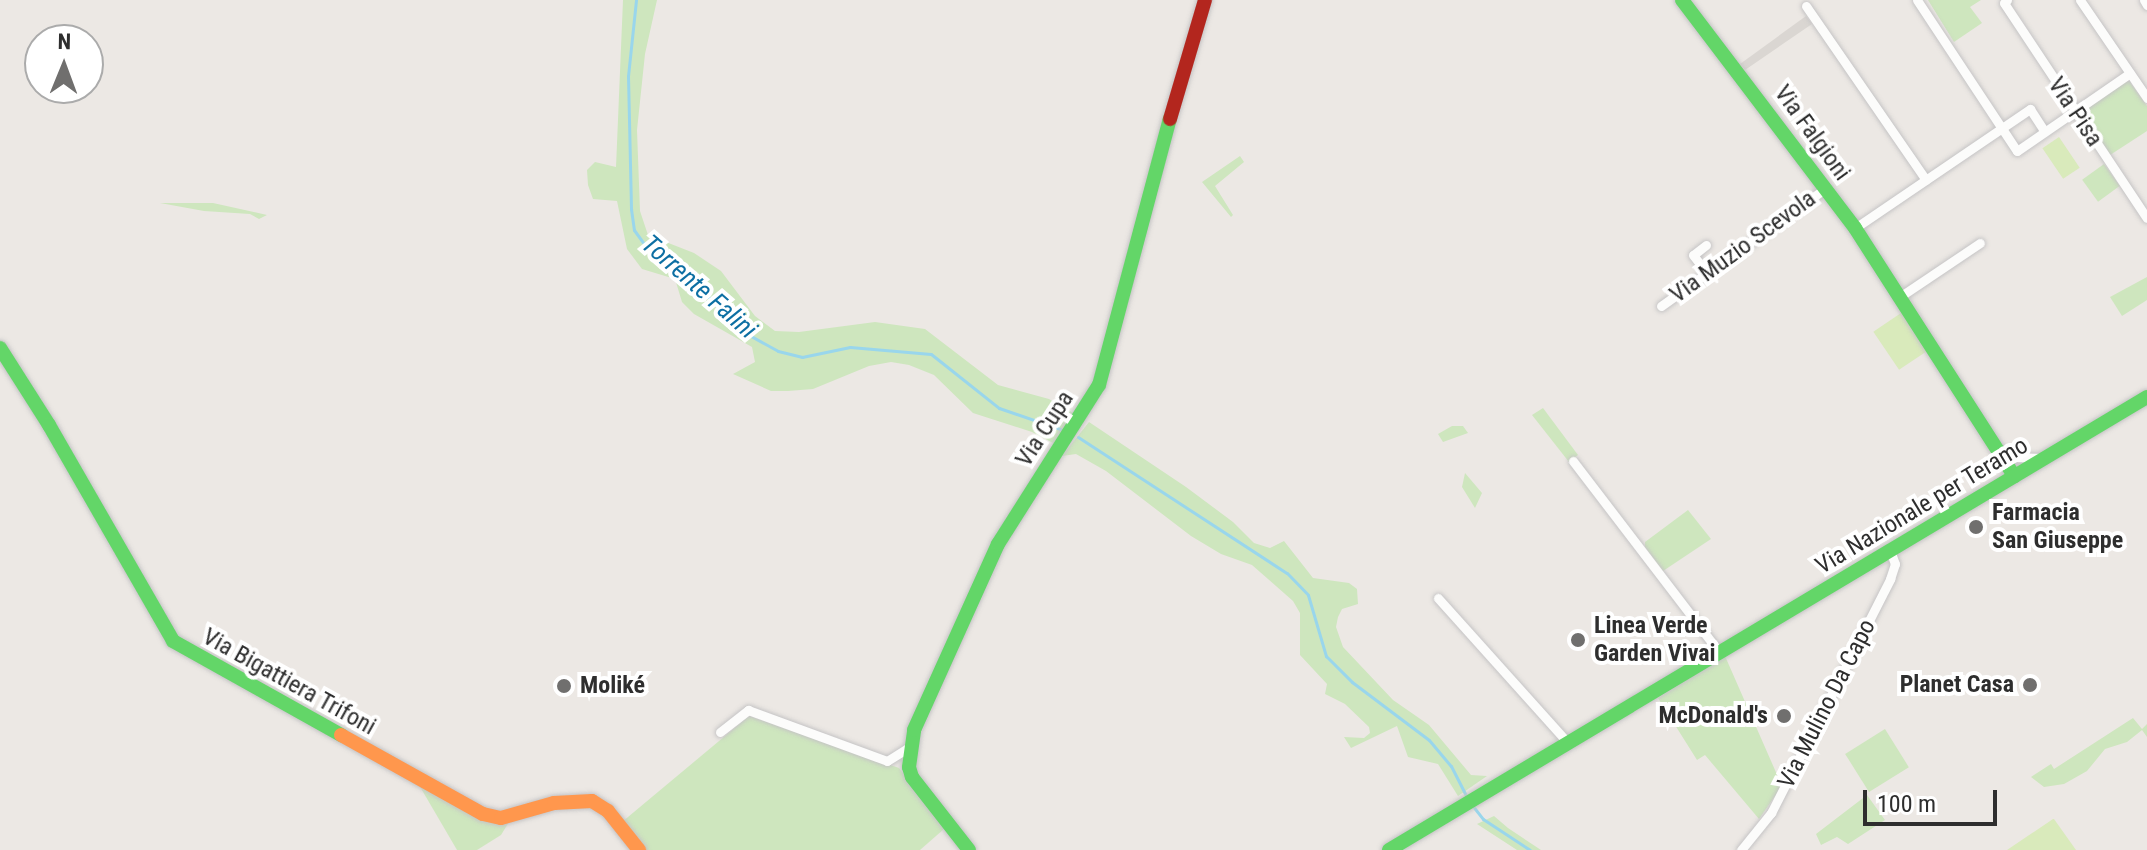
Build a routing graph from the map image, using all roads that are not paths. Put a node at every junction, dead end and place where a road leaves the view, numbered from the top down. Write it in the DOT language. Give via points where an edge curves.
graph roads {
  1 [pos="1205,0"];
  2 [pos="1682,0"];
  3 [pos="1917,0"];
  4 [pos="2080,0"];
  5 [pos="2006,3"];
  6 [pos="1806,6"];
  7 [pos="2130,73"];
  8 [pos="2147,98"];
  9 [pos="2074,112"];
  10 [pos="2001,129"];
  11 [pos="2045,132"];
  12 [pos="1926,180"];
  13 [pos="1826,188"];
  14 [pos="2147,218"];
  15 [pos="1855,228"];
  16 [pos="1980,243"];
  17 [pos="1706,245"];
  18 [pos="1707,273"];
  19 [pos="1901,296"];
  20 [pos="1661,306"];
  21 [pos="0,348"];
  22 [pos="2147,397"];
  23 [pos="1996,443"];
  24 [pos="2048,456"];
  25 [pos="1573,461"];
  26 [pos="2014,476"];
  27 [pos="1890,550"];
  28 [pos="1438,598"];
  29 [pos="1720,653"];
  30 [pos="720,732"];
  31 [pos="1568,743"];
  32 [pos="911,746"];
  33 [pos="639,850"];
  34 [pos="969,850"];
  35 [pos="1389,850"];
  36 [pos="1741,850"];
  1 -- 32 [label="street, Via Cupa" via="1158,154 1099,385 998,544"];
  2 -- 13 [label="street, Via Falgioni"];
  3 -- 10 [label="street"];
  4 -- 7 [label="street"];
  5 -- 9 [label="street, Via Pisa"];
  6 -- 12 [label="street"];
  7 -- 8 [label="street"];
  7 -- 9 [label="street"];
  9 -- 11 [label="street"];
  9 -- 14 [label="street, Via Pisa"];
  10 -- 11 [label="street" via="2017,151"];
  10 -- 11 [label="street" via="2030,109"];
  10 -- 12 [label="street"];
  12 -- 15 [label="street"];
  13 -- 15 [label="street, Via Falgioni"];
  13 -- 18 [label="street, Via Muzio Scevola"];
  15 -- 19 [label="street, Via Falgioni"];
  16 -- 19 [label="street"];
  17 -- 18 [label="street" via="1693,255"];
  18 -- 20 [label="street, Via Muzio Scevola"];
  19 -- 23 [label="street, Via Falgioni"];
  21 -- 33 [label="street, Via Bigattiera Trifoni" via="173,641 483,814 501,818 554,803 592,801 608,811"];
  22 -- 24 [label="street, Via Nazionale per Teramo"];
  23 -- 24 [label="street" via="2014,457"];
  23 -- 26 [label="street, Via Falgioni"];
  24 -- 26 [label="street, Via Nazionale per Teramo"];
  25 -- 29 [label="street"];
  26 -- 27 [label="street, Via Nazionale per Teramo"];
  27 -- 29 [label="street, Via Nazionale per Teramo"];
  27 -- 36 [label="street, Via Mulino Da Capo" via="1895,564 1884,591 1771,813"];
  28 -- 31 [label="street"];
  29 -- 31 [label="street, Via Nazionale per Teramo"];
  30 -- 32 [label="street" via="748,710 887,761"];
  31 -- 35 [label="street, Via Nazionale per Teramo"];
  32 -- 34 [label="street, Via Cupa" via="912,777"];
}
